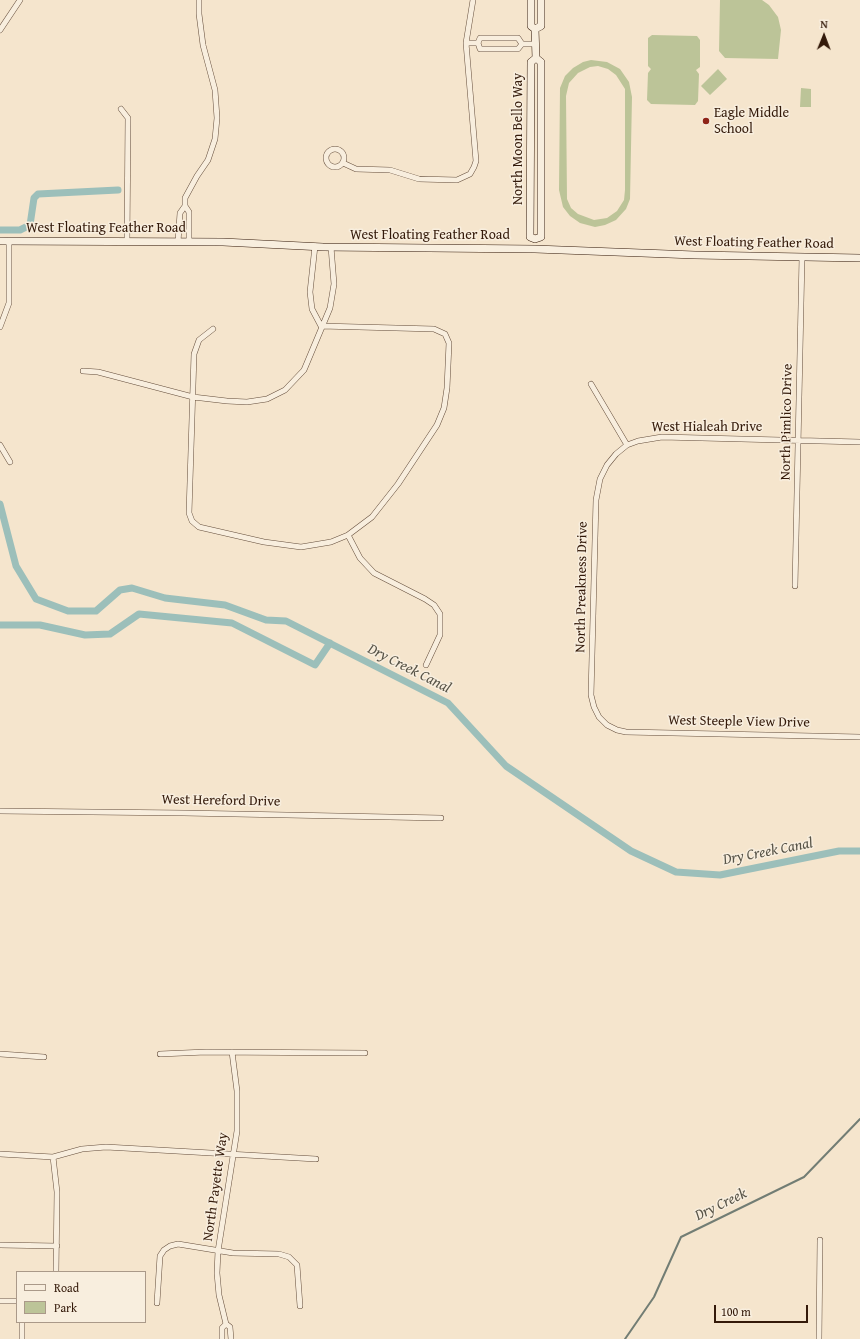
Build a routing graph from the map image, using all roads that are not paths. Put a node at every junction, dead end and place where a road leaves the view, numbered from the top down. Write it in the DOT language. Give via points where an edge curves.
graph roads {
  1 [pos="20,0"];
  2 [pos="199,0"];
  3 [pos="472,0"];
  4 [pos="531,0"];
  5 [pos="541,0"];
  6 [pos="535,29"];
  7 [pos="0,30"];
  8 [pos="466,43"];
  9 [pos="478,43"];
  10 [pos="522,44"];
  11 [pos="536,44"];
  12 [pos="536,58"];
  13 [pos="121,109"];
  14 [pos="343,163"];
  15 [pos="184,206"];
  16 [pos="535,238"];
  17 [pos="0,241"];
  18 [pos="9,241"];
  19 [pos="126,242"];
  20 [pos="178,242"];
  21 [pos="189,242"];
  22 [pos="315,246"];
  23 [pos="331,247"];
  24 [pos="535,249"];
  25 [pos="802,257"];
  26 [pos="860,258"];
  27 [pos="321,326"];
  28 [pos="0,327"];
  29 [pos="213,330"];
  30 [pos="83,371"];
  31 [pos="590,384"];
  32 [pos="193,397"];
  33 [pos="798,440"];
  34 [pos="860,442"];
  35 [pos="0,445"];
  36 [pos="627,445"];
  37 [pos="10,462"];
  38 [pos="348,536"];
  39 [pos="795,586"];
  40 [pos="426,665"];
  41 [pos="617,730"];
  42 [pos="860,737"];
  43 [pos="0,811"];
  44 [pos="441,818"];
  45 [pos="232,1052"];
  46 [pos="365,1053"];
  47 [pos="0,1054"];
  48 [pos="160,1054"];
  49 [pos="44,1057"];
  50 [pos="0,1154"];
  51 [pos="233,1155"];
  52 [pos="53,1157"];
  53 [pos="316,1159"];
  54 [pos="820,1240"];
  55 [pos="0,1245"];
  56 [pos="57,1246"];
  57 [pos="218,1251"];
  58 [pos="56,1271"];
  59 [pos="0,1301"];
  60 [pos="16,1301"];
  61 [pos="158,1303"];
  62 [pos="300,1306"];
  63 [pos="22,1323"];
  64 [pos="226,1324"];
  65 [pos="22,1339"];
  66 [pos="222,1339"];
  67 [pos="231,1339"];
  68 [pos="819,1339"];
  1 -- 7 [label="street"];
  2 -- 15 [label="street" via="203,45 215,90 215,139 208,160 185,198"];
  3 -- 8 [label="street"];
  4 -- 6 [label="main road" via="531,26"];
  5 -- 6 [label="main road" via="541,26"];
  6 -- 11 [label="main road"];
  8 -- 9 [label="street"];
  8 -- 14 [label="street" via="476,161 470,174 457,180 419,179 390,170 356,169"];
  9 -- 10 [label="street" via="480,38 518,38"];
  9 -- 10 [label="street" via="480,49 518,49"];
  10 -- 11 [label="street"];
  11 -- 12 [label="main road"];
  12 -- 16 [label="main road, North Moon Bello Way" via="531,62 530,229 530,237"];
  12 -- 16 [label="main road, North Moon Bello Way" via="541,62 541,237"];
  13 -- 19 [label="street" via="128,118"];
  15 -- 20 [label="street" via="180,213"];
  15 -- 21 [label="street" via="190,212"];
  16 -- 24 [label="main road, North Moon Bello Way"];
  17 -- 18 [label="main road, West Floating Feather Road"];
  18 -- 19 [label="main road, West Floating Feather Road"];
  18 -- 28 [label="street" via="9,302"];
  19 -- 20 [label="main road, West Floating Feather Road"];
  20 -- 21 [label="main road, West Floating Feather Road"];
  21 -- 22 [label="main road, West Floating Feather Road"];
  22 -- 23 [label="main road, West Floating Feather Road"];
  22 -- 27 [label="street" via="310,292 312,308"];
  23 -- 24 [label="main road, West Floating Feather Road"];
  23 -- 27 [label="street" via="334,284 330,308"];
  24 -- 25 [label="main road, West Floating Feather Road"];
  25 -- 26 [label="main road, West Floating Feather Road"];
  25 -- 33 [label="street, North Pimlico Drive"];
  27 -- 32 [label="street" via="314,350 304,370 286,390 267,399 247,402"];
  27 -- 38 [label="street" via="434,328 445,334 449,343 447,388 444,408 437,425 398,484 372,517"];
  29 -- 32 [label="street" via="200,340 194,354"];
  30 -- 32 [label="street" via="98,372"];
  31 -- 36 [label="street"];
  32 -- 38 [label="street" via="189,513 192,522 199,527 249,539 301,548"];
  33 -- 34 [label="street, West Hialeah Drive"];
  33 -- 36 [label="street, West Hialeah Drive" via="662,437 648,438"];
  33 -- 39 [label="street, North Pimlico Drive"];
  35 -- 37 [label="street"];
  36 -- 41 [label="street, North Preakness Drive" via="607,465 600,479 596,500 592,695 599,717"];
  38 -- 40 [label="street" via="368,567 425,599 434,605 440,614 440,635"];
  41 -- 42 [label="street, West Steeple View Drive"];
  43 -- 44 [label="street, West Hereford Drive"];
  45 -- 46 [label="street"];
  45 -- 48 [label="street"];
  45 -- 51 [label="street, North Payette Way" via="237,1111"];
  47 -- 49 [label="street"];
  50 -- 52 [label="street"];
  51 -- 52 [label="street" via="106,1147 82,1149"];
  51 -- 53 [label="street"];
  51 -- 57 [label="street, North Payette Way"];
  52 -- 56 [label="street" via="57,1192"];
  54 -- 68 [label="street"];
  55 -- 56 [label="street"];
  56 -- 58 [label="street"];
  57 -- 61 [label="street" via="178,1244 164,1250 160,1256"];
  57 -- 62 [label="street" via="278,1254 289,1257 297,1265"];
  57 -- 64 [label="street, North Payette Way" via="217,1280"];
  59 -- 60 [label="street"];
  63 -- 65 [label="street"];
  64 -- 66 [label="street, North Payette Way" via="222,1328"];
  64 -- 67 [label="street, North Payette Way" via="230,1327"];
}
